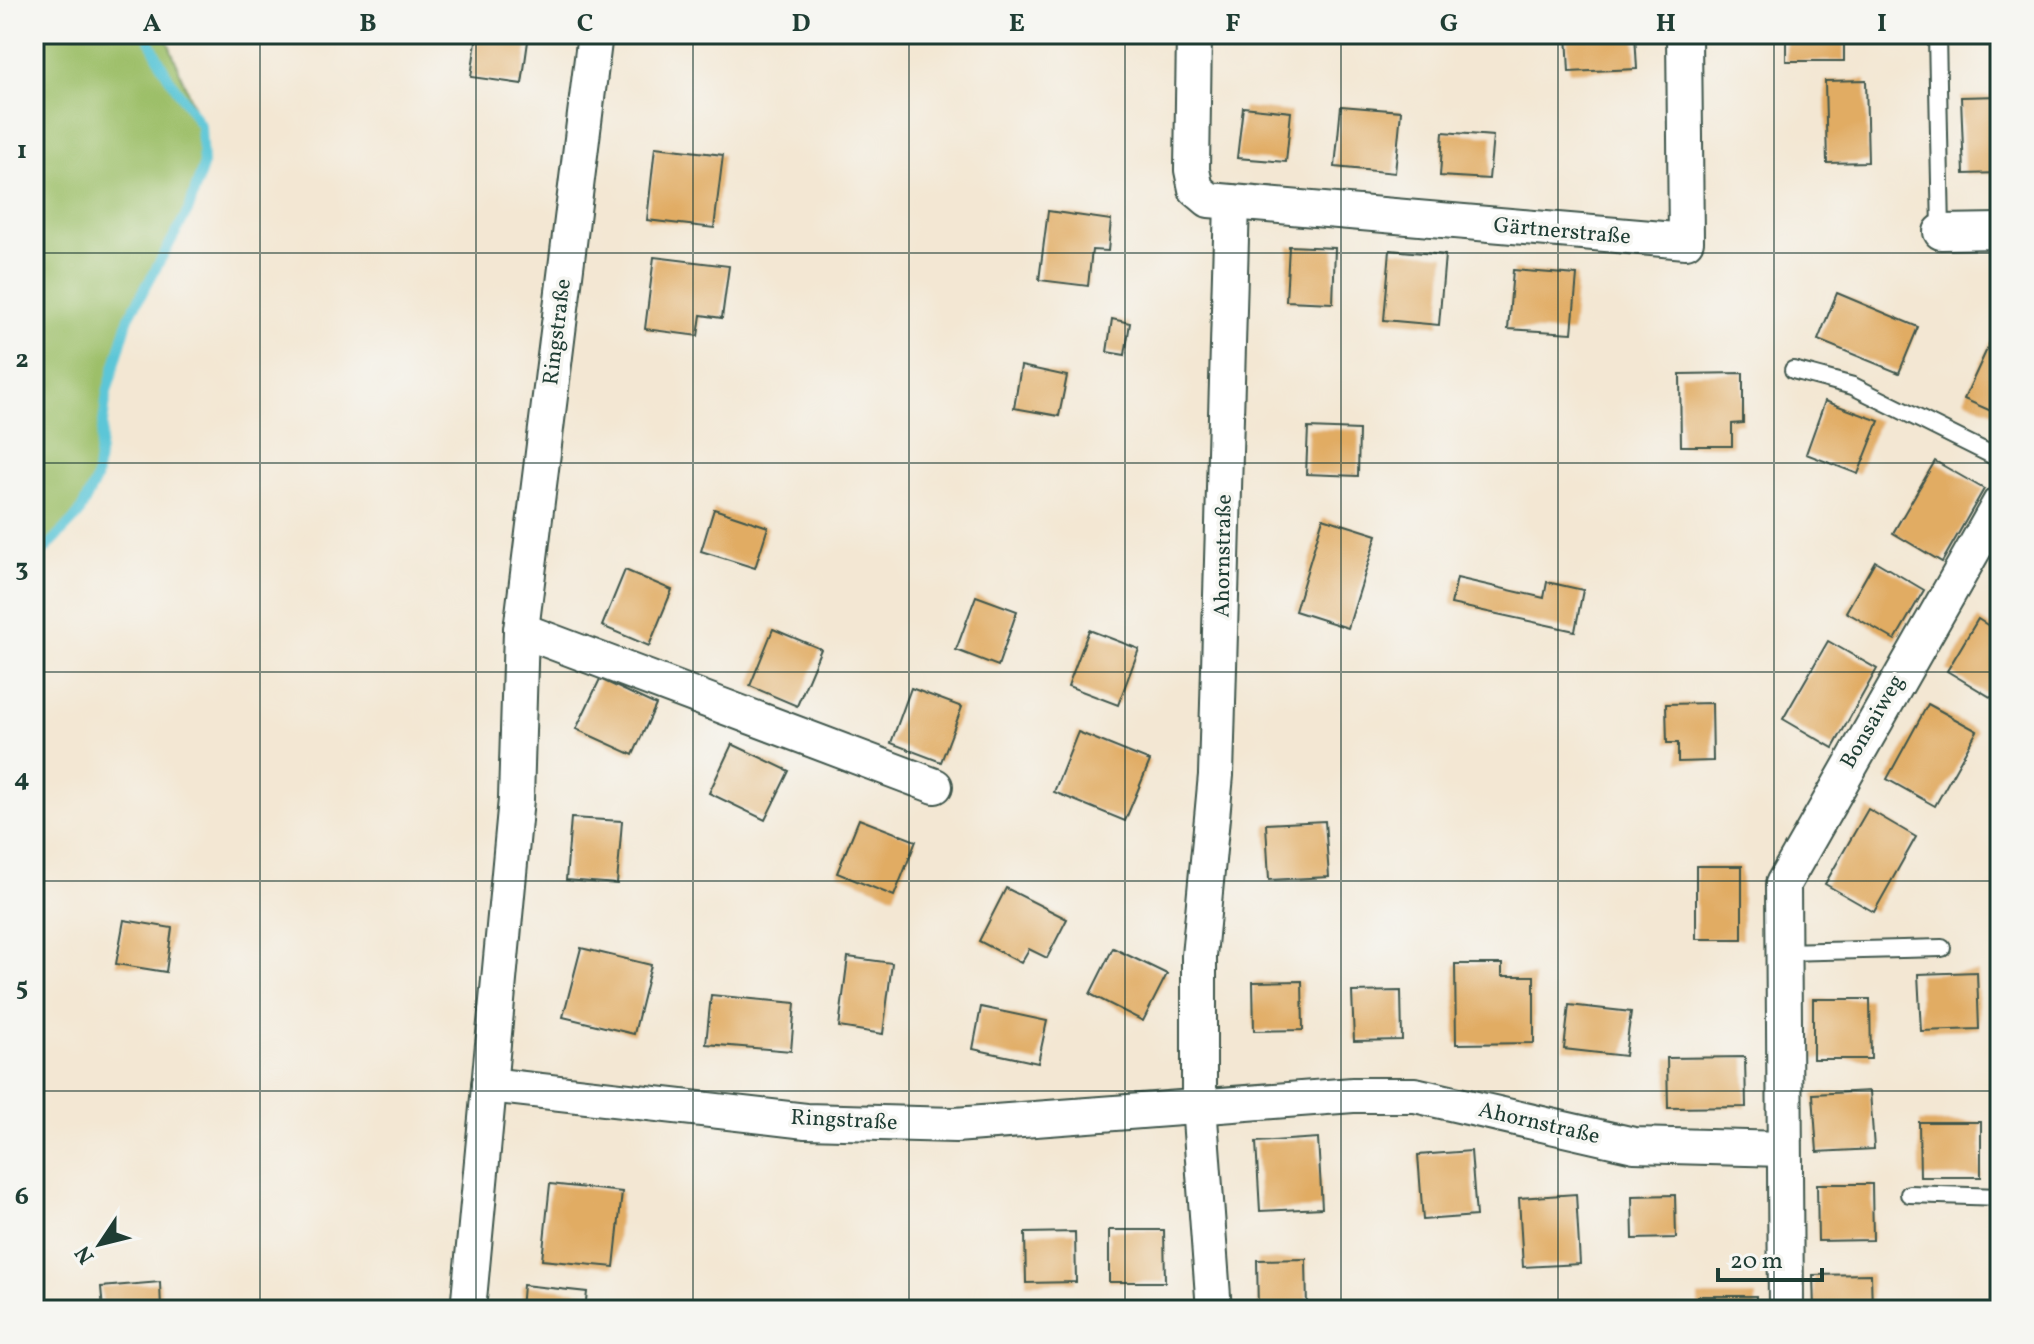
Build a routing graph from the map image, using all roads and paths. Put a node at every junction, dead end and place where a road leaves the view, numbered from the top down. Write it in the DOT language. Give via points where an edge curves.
graph roads {
  1 [pos="595,34"];
  2 [pos="1194,34"];
  3 [pos="1684,34"];
  4 [pos="1937,35"];
  5 [pos="1232,202"];
  6 [pos="2000,231"];
  7 [pos="1941,232"];
  8 [pos="1793,370"];
  9 [pos="2000,459"];
  10 [pos="2000,503"];
  11 [pos="521,630"];
  12 [pos="935,786"];
  13 [pos="1942,948"];
  14 [pos="1783,952"];
  15 [pos="489,1085"];
  16 [pos="1199,1105"];
  17 [pos="1784,1149"];
  18 [pos="1909,1194"];
  19 [pos="2000,1197"];
  20 [pos="468,1310"];
  21 [pos="1214,1310"];
  22 [pos="1786,1310"];
  1 -- 11 [label="street, Ringstraße"];
  2 -- 5 [label="street" via="1196,189 1209,200"];
  3 -- 5 [label="street, Gärtnerstraße" via="1686,241"];
  4 -- 7 [label="lane"];
  5 -- 16 [label="street, Ahornstraße" via="1216,775 1199,956"];
  6 -- 7 [label="street"];
  8 -- 9 [label="lane" via="1853,386"];
  10 -- 14 [label="street, Bonsaiweg" via="1783,884"];
  11 -- 12 [label="street"];
  11 -- 15 [label="street, Ringstraße" via="516,799"];
  13 -- 14 [label="lane"];
  14 -- 17 [label="street, Bonsaiweg"];
  15 -- 16 [label="street, Ringstraße" via="806,1121 955,1125"];
  15 -- 20 [label="street, Ringstraße"];
  16 -- 17 [label="street, Ahornstraße" via="1415,1095 1634,1145"];
  16 -- 21 [label="street, Ahornstraße"];
  17 -- 22 [label="street, Bonsaiweg"];
  18 -- 19 [label="lane"];
}
